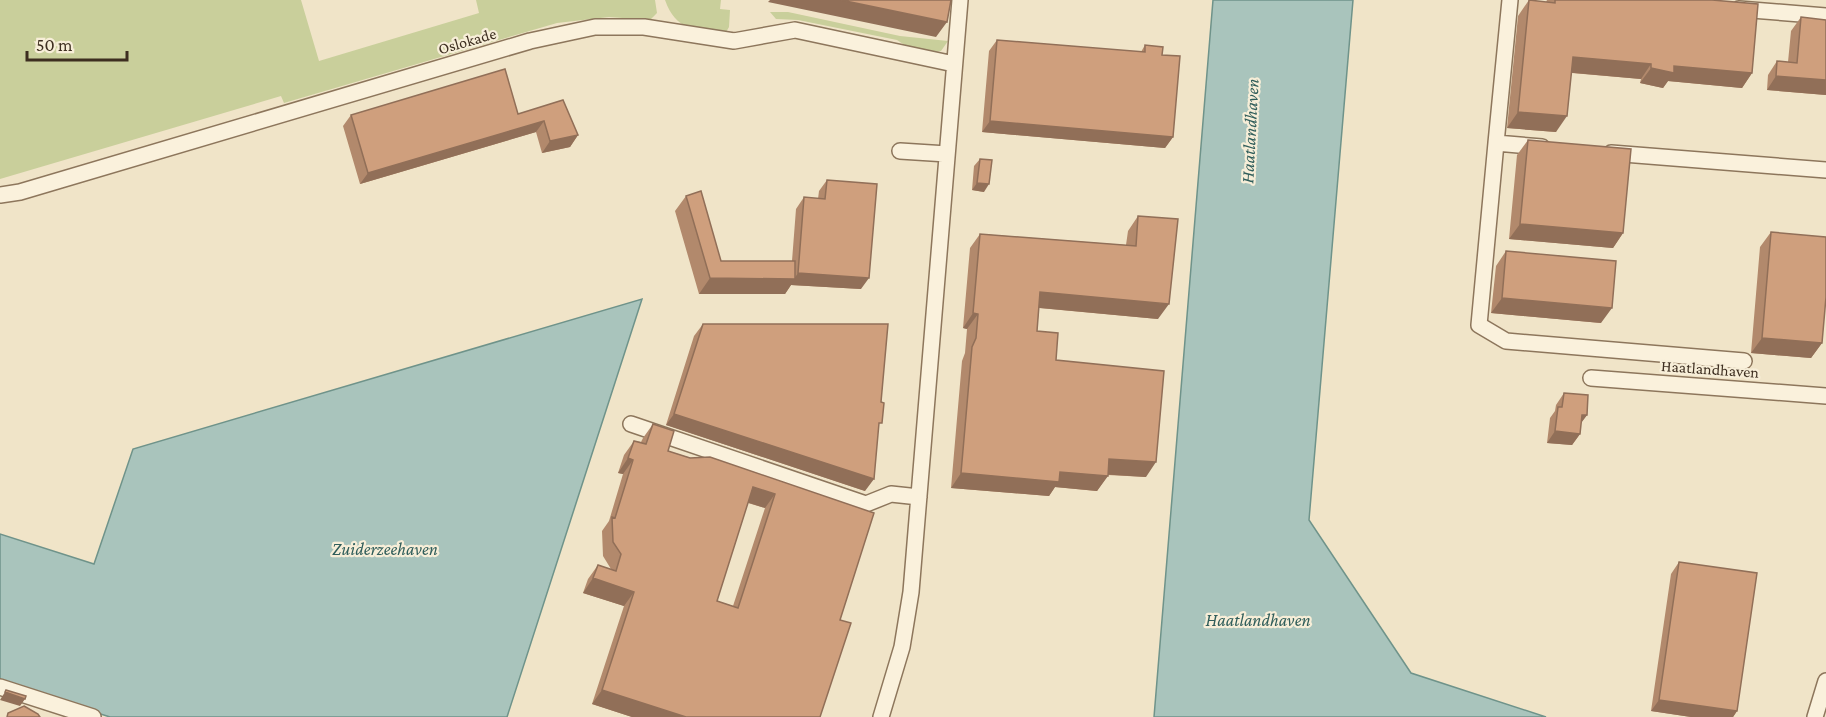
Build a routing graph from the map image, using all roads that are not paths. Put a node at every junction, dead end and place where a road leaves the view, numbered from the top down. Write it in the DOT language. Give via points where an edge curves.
graph roads {
  1 [pos="960,0"];
  2 [pos="1510,0"];
  3 [pos="1720,7"];
  4 [pos="1826,16"];
  5 [pos="954,64"];
  6 [pos="1496,143"];
  7 [pos="1555,148"];
  8 [pos="900,151"];
  9 [pos="1590,151"];
  10 [pos="947,154"];
  11 [pos="1826,170"];
  12 [pos="0,195"];
  13 [pos="1744,362"];
  14 [pos="1591,378"];
  15 [pos="1826,396"];
  16 [pos="631,424"];
  17 [pos="919,497"];
  18 [pos="1826,681"];
  19 [pos="0,687"];
  20 [pos="93,717"];
  21 [pos="882,717"];
  22 [pos="1815,717"];
  1 -- 5 [label="street"];
  2 -- 6 [label="street"];
  3 -- 4 [label="street"];
  5 -- 10 [label="street"];
  5 -- 12 [label="street, Oslokade" via="795,30 734,41 644,27 595,27 530,41"];
  6 -- 7 [label="street"];
  6 -- 13 [label="street" via="1479,325 1506,341"];
  8 -- 10 [label="street"];
  9 -- 11 [label="street"];
  10 -- 17 [label="street"];
  14 -- 15 [label="street, Haatlandhaven"];
  16 -- 17 [label="street" via="866,504 891,494"];
  17 -- 21 [label="street" via="902,647"];
  18 -- 22 [label="street"];
  19 -- 20 [label="street"];
}
